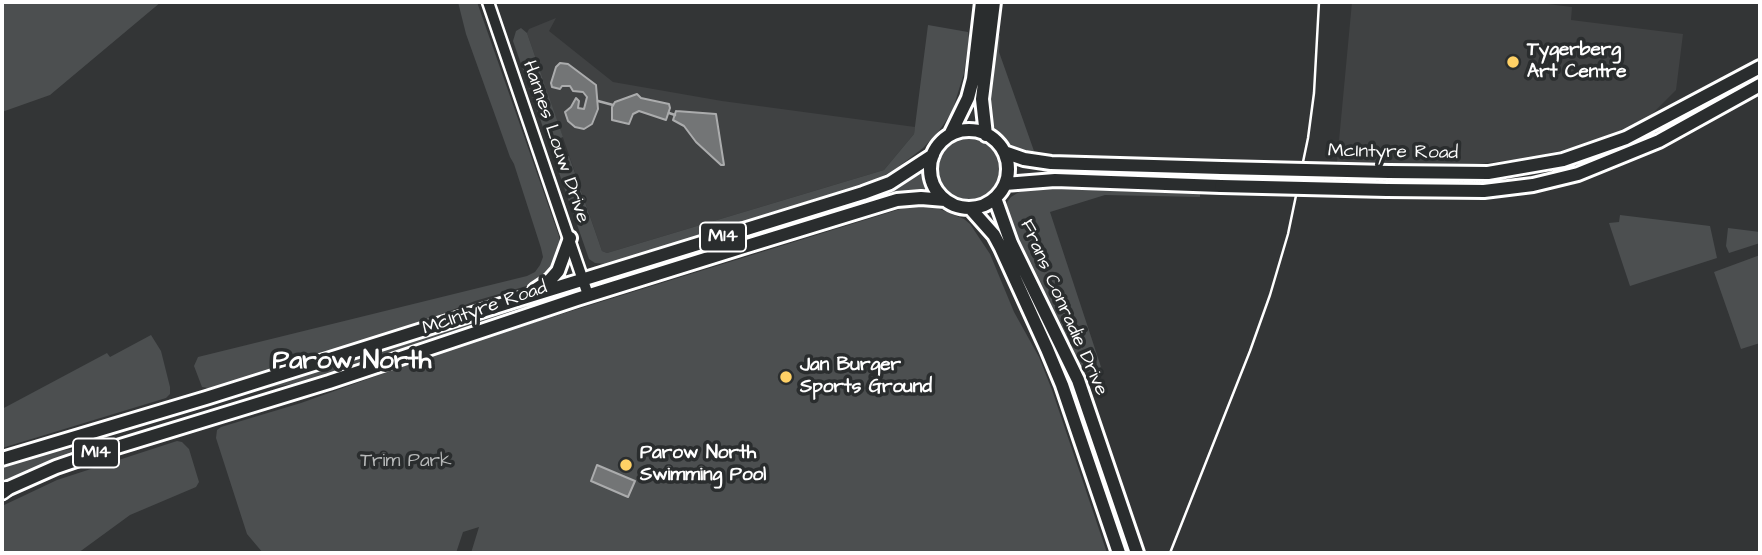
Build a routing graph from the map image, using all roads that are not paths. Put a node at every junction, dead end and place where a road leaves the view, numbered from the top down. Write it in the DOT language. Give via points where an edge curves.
graph roads {
  1 [pos="488,2"];
  2 [pos="982,2"];
  3 [pos="994,2"];
  4 [pos="1760,67"];
  5 [pos="1760,85"];
  6 [pos="950,135"];
  7 [pos="986,135"];
  8 [pos="1004,152"];
  9 [pos="933,155"];
  10 [pos="1005,184"];
  11 [pos="995,198"];
  12 [pos="946,201"];
  13 [pos="970,208"];
  14 [pos="570,238"];
  15 [pos="584,280"];
  16 [pos="589,295"];
  17 [pos="520,299"];
  18 [pos="2,459"];
  19 [pos="3,491"];
  20 [pos="1135,547"];
  21 [pos="1119,553"];
  1 -- 14 [label="street, Hannes Louw Drive"];
  2 -- 6 [label="main road" via="973,79"];
  3 -- 7 [label="main road" via="982,99"];
  4 -- 8 [label="main road, McIntyre Road, bridge" via="1626,138 1563,160 1489,173 1051,163"];
  5 -- 10 [label="main road, McIntyre Road, bridge" via="1659,141 1578,174 1533,185 1484,191 1055,180"];
  6 -- 7 [label="main road" via="968,130"];
  6 -- 9 [label="main road, M14"];
  7 -- 8 [label="main road"];
  8 -- 10 [label="main road"];
  9 -- 12 [label="main road" via="931,180"];
  9 -- 15 [label="main road, McIntyre Road / M14" via="890,183 863,193"];
  10 -- 11 [label="main road"];
  11 -- 13 [label="main road"];
  11 -- 20 [label="main road, Frans Conradie Drive" via="1011,243 1078,380"];
  12 -- 13 [label="main road, M14"];
  12 -- 16 [label="main road, McIntyre Road / M14" via="897,200"];
  13 -- 21 [label="main road, Frans Conradie Drive" via="1001,248 1052,361"];
  14 -- 15 [label="street, Hannes Louw Drive"];
  14 -- 17 [label="main road" via="554,277"];
  15 -- 16 [label="street, Hannes Louw Drive"];
  15 -- 17 [label="main road, McIntyre Road / M14"];
  16 -- 19 [label="main road, McIntyre Road / M14" via="94,454"];
  17 -- 18 [label="main road, McIntyre Road / M14"];
}
